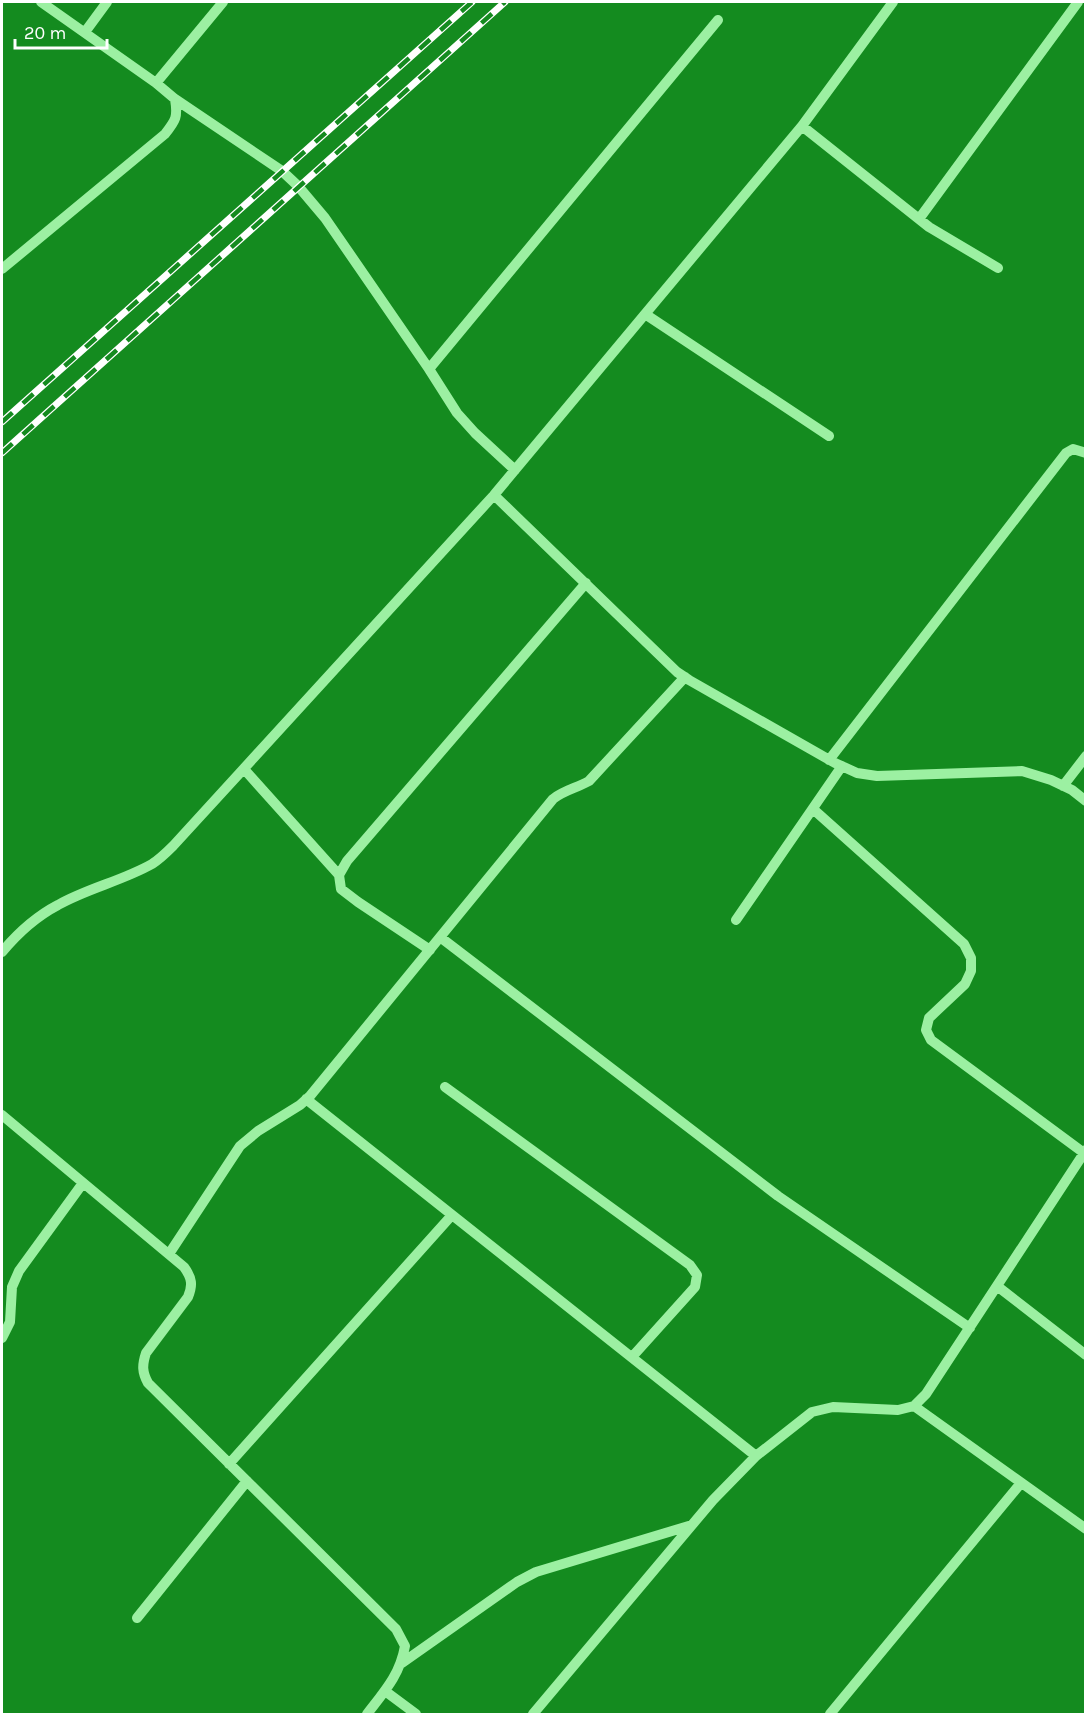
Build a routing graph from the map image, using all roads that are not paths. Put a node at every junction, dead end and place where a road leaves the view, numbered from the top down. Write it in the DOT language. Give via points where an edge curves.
graph roads {
  1 [pos="41,2"];
  2 [pos="107,2"];
  3 [pos="223,2"];
  4 [pos="893,2"];
  5 [pos="1078,2"];
  6 [pos="718,20"];
  7 [pos="84,32"];
  8 [pos="156,83"];
  9 [pos="175,99"];
  10 [pos="802,126"];
  11 [pos="919,219"];
  12 [pos="2,268"];
  13 [pos="998,268"];
  14 [pos="645,314"];
  15 [pos="429,369"];
  16 [pos="829,436"];
  17 [pos="1086,453"];
  18 [pos="515,470"];
  19 [pos="494,495"];
  20 [pos="586,583"];
  21 [pos="685,677"];
  22 [pos="1086,756"];
  23 [pos="829,759"];
  24 [pos="842,766"];
  25 [pos="244,769"];
  26 [pos="1063,786"];
  27 [pos="1086,801"];
  28 [pos="813,809"];
  29 [pos="339,875"];
  30 [pos="736,920"];
  31 [pos="440,937"];
  32 [pos="429,950"];
  33 [pos="2,952"];
  34 [pos="445,1087"];
  35 [pos="306,1099"];
  36 [pos="2,1115"];
  37 [pos="1085,1151"];
  38 [pos="83,1184"];
  39 [pos="452,1215"];
  40 [pos="169,1254"];
  41 [pos="997,1286"];
  42 [pos="969,1328"];
  43 [pos="2,1338"];
  44 [pos="1086,1355"];
  45 [pos="632,1358"];
  46 [pos="914,1406"];
  47 [pos="756,1456"];
  48 [pos="229,1464"];
  49 [pos="247,1481"];
  50 [pos="1021,1483"];
  51 [pos="693,1525"];
  52 [pos="1086,1529"];
  53 [pos="136,1618"];
  54 [pos="402,1663"];
  55 [pos="384,1691"];
  56 [pos="367,1714"];
  57 [pos="416,1714"];
  58 [pos="533,1714"];
  59 [pos="830,1714"];
  1 -- 7 [label="street"];
  2 -- 7 [label="street"];
  3 -- 8 [label="street"];
  4 -- 10 [label="street"];
  5 -- 11 [label="street"];
  6 -- 15 [label="street"];
  7 -- 8 [label="street"];
  8 -- 9 [label="street"];
  9 -- 12 [label="street" via="177,114 165,134"];
  9 -- 15 [label="street" via="282,171 298,186 325,218"];
  10 -- 11 [label="street"];
  10 -- 14 [label="street"];
  11 -- 13 [label="street"];
  14 -- 16 [label="street"];
  14 -- 18 [label="street"];
  15 -- 18 [label="street" via="457,413"];
  17 -- 23 [label="street" via="1073,449 1066,453"];
  18 -- 19 [label="street"];
  19 -- 20 [label="street"];
  19 -- 25 [label="street"];
  20 -- 21 [label="street"];
  20 -- 29 [label="street" via="346,861"];
  21 -- 23 [label="street"];
  21 -- 31 [label="street" via="589,781 553,799"];
  22 -- 26 [label="street"];
  23 -- 24 [label="street"];
  24 -- 26 [label="street" via="877,776 1022,771"];
  24 -- 28 [label="street"];
  25 -- 29 [label="street"];
  25 -- 33 [label="street" via="154,863 59,904 36,919"];
  26 -- 27 [label="street"];
  28 -- 30 [label="street"];
  28 -- 37 [label="street" via="964,944 971,958 971,971 965,984 929,1018 926,1030 931,1040"];
  29 -- 32 [label="street" via="341,889"];
  31 -- 32 [label="street"];
  31 -- 42 [label="street" via="778,1196"];
  32 -- 35 [label="street"];
  34 -- 45 [label="street" via="690,1265 697,1275 695,1287"];
  35 -- 39 [label="street"];
  35 -- 40 [label="street" via="240,1146"];
  36 -- 38 [label="street"];
  37 -- 41 [label="street"];
  38 -- 40 [label="street"];
  38 -- 43 [label="street" via="19,1271 12,1287 10,1322"];
  39 -- 45 [label="street"];
  39 -- 48 [label="street"];
  40 -- 48 [label="street" via="192,1278 192,1288 146,1353 143,1373 148,1383"];
  41 -- 42 [label="street"];
  41 -- 44 [label="street"];
  42 -- 46 [label="street"];
  45 -- 47 [label="street"];
  46 -- 47 [label="street" via="898,1410 833,1407 812,1412"];
  46 -- 50 [label="street"];
  47 -- 51 [label="street"];
  48 -- 49 [label="street"];
  49 -- 53 [label="street"];
  49 -- 54 [label="street" via="396,1629 405,1646"];
  50 -- 52 [label="street"];
  50 -- 59 [label="street"];
  51 -- 54 [label="street" via="536,1572"];
  51 -- 58 [label="street"];
  54 -- 55 [label="street"];
  55 -- 56 [label="street"];
  55 -- 57 [label="street"];
}
